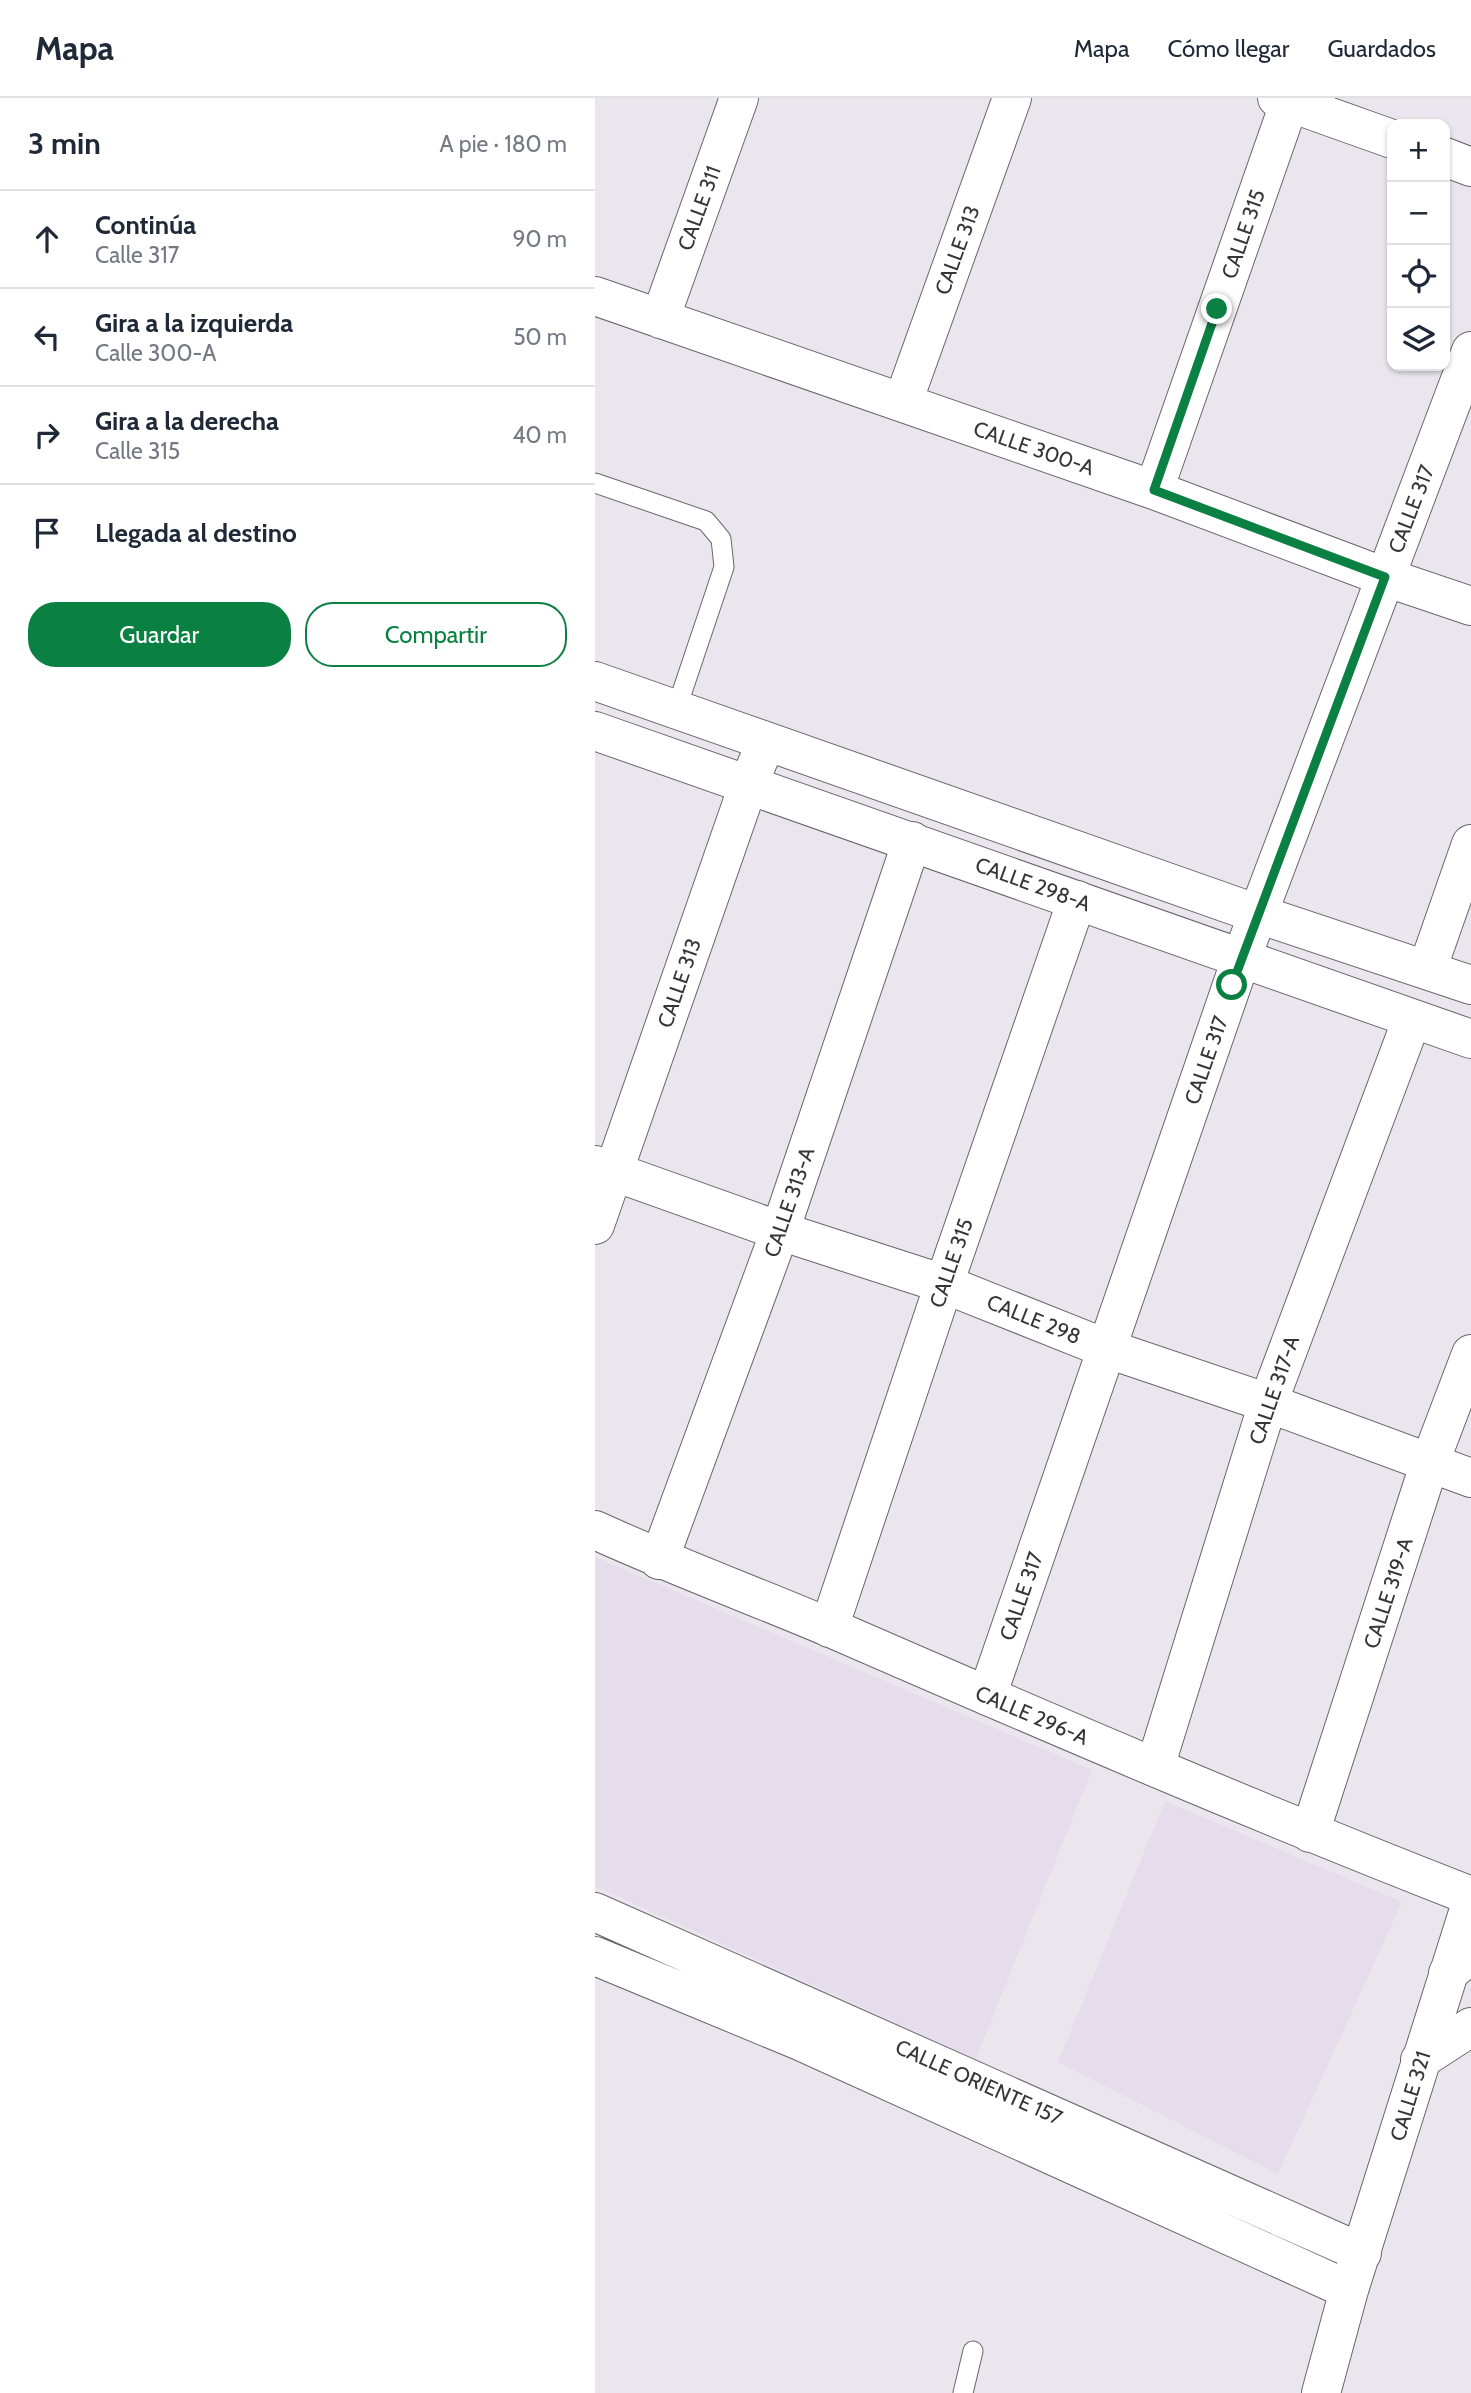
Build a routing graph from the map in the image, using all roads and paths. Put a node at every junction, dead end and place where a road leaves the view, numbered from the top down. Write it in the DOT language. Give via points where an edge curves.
graph roads {
  1 [pos="739,98"];
  2 [pos="1012,98"];
  3 [pos="1286,99"];
  4 [pos="1387,137"];
  5 [pos="1450,159"];
  6 [pos="1471,167"];
  7 [pos="595,296"];
  8 [pos="660,319"];
  9 [pos="1471,351"];
  10 [pos="903,402"];
  11 [pos="595,484"];
  12 [pos="1154,490"];
  13 [pos="1385,577"];
  14 [pos="1471,606"];
  15 [pos="595,681"];
  16 [pos="676,710"];
  17 [pos="595,731"];
  18 [pos="766,742"];
  19 [pos="749,783"];
  20 [pos="912,841"];
  21 [pos="1471,844"];
  22 [pos="1077,900"];
  23 [pos="1258,914"];
  24 [pos="1241,959"];
  25 [pos="1427,970"];
  26 [pos="1471,985"];
  27 [pos="1412,1019"];
  28 [pos="1471,1039"];
  29 [pos="604,1168"];
  30 [pos="595,1225"];
  31 [pos="780,1231"];
  32 [pos="944,1284"];
  33 [pos="1105,1348"];
  34 [pos="1471,1354"];
  35 [pos="1268,1403"];
  36 [pos="1430,1462"];
  37 [pos="1471,1478"];
  38 [pos="595,1530"];
  39 [pos="659,1560"];
  40 [pos="829,1628"];
  41 [pos="987,1696"];
  42 [pos="1155,1767"];
  43 [pos="1311,1833"];
  44 [pos="1471,1896"];
  45 [pos="1471,1903"];
  46 [pos="595,1912"];
  47 [pos="595,1956"];
  48 [pos="1460,1964"];
  49 [pos="1471,2027"];
  50 [pos="1420,2060"];
  51 [pos="1362,2253"];
  52 [pos="1349,2290"];
  53 [pos="973,2351"];
  54 [pos="963,2393"];
  55 [pos="1321,2393"];
  1 -- 8 [label="street, CALLE 311"];
  2 -- 10 [label="street, CALLE 313"];
  3 -- 4 [label="street"];
  3 -- 12 [label="street, CALLE 315"];
  5 -- 6 [label="street"];
  7 -- 8 [label="street, CALLE 300-A"];
  8 -- 10 [label="street, CALLE 300-A"];
  9 -- 13 [label="street, CALLE 317"];
  10 -- 12 [label="street, CALLE 300-A"];
  11 -- 16 [label="lane" via="706,521 720,539 724,567"];
  12 -- 13 [label="street, CALLE 300-A"];
  13 -- 14 [label="street, CALLE 300-A"];
  13 -- 23 [label="street, CALLE 317"];
  15 -- 16 [label="street"];
  16 -- 18 [label="street"];
  17 -- 19 [label="street, CALLE 298-A"];
  18 -- 19 [label="street, CALLE 313"];
  18 -- 23 [label="street"];
  19 -- 20 [label="street, CALLE 298-A"];
  19 -- 29 [label="street, CALLE 313"];
  20 -- 22 [label="street, CALLE 298-A"];
  20 -- 31 [label="street, CALLE 313-A"];
  21 -- 25 [label="street"];
  22 -- 24 [label="street, CALLE 298-A"];
  22 -- 32 [label="street, CALLE 315"];
  23 -- 24 [label="street, CALLE 317"];
  23 -- 25 [label="street"];
  24 -- 27 [label="street, CALLE 298-A"];
  24 -- 33 [label="street, CALLE 317"];
  25 -- 26 [label="street"];
  27 -- 28 [label="street, CALLE 298-A"];
  27 -- 35 [label="street, CALLE 317-A"];
  29 -- 30 [label="street, CALLE 313"];
  29 -- 31 [label="street, CALLE 298"];
  31 -- 32 [label="street, CALLE 298"];
  31 -- 39 [label="street, CALLE 313-A"];
  32 -- 33 [label="street, CALLE 298"];
  32 -- 40 [label="street, CALLE 315"];
  33 -- 35 [label="street, CALLE 298"];
  33 -- 41 [label="street, CALLE 317"];
  34 -- 36 [label="street, CALLE 319-A"];
  35 -- 36 [label="street, CALLE 298"];
  35 -- 42 [label="street, CALLE 317-A"];
  36 -- 37 [label="street, CALLE 298"];
  36 -- 43 [label="street, CALLE 319-A"];
  38 -- 39 [label="street, CALLE 296-A"];
  39 -- 40 [label="street, CALLE 296-A"];
  40 -- 41 [label="street, CALLE 296-A"];
  41 -- 42 [label="street, CALLE 296-A"];
  42 -- 43 [label="street, CALLE 296-A"];
  43 -- 44 [label="street, CALLE 296-A"];
  45 -- 48 [label="street, CALLE 321"];
  46 -- 51 [label="street, CALLE ORIENTE 157"];
  47 -- 52 [label="street, CALLE ORIENTE 157" via="800,2041"];
  48 -- 50 [label="street, CALLE 321"];
  49 -- 50 [label="street"];
  50 -- 51 [label="street, CALLE 321"];
  51 -- 52 [label="street, CALLE 321"];
  52 -- 55 [label="street, CALLE 321"];
  53 -- 54 [label="lane"];
}
